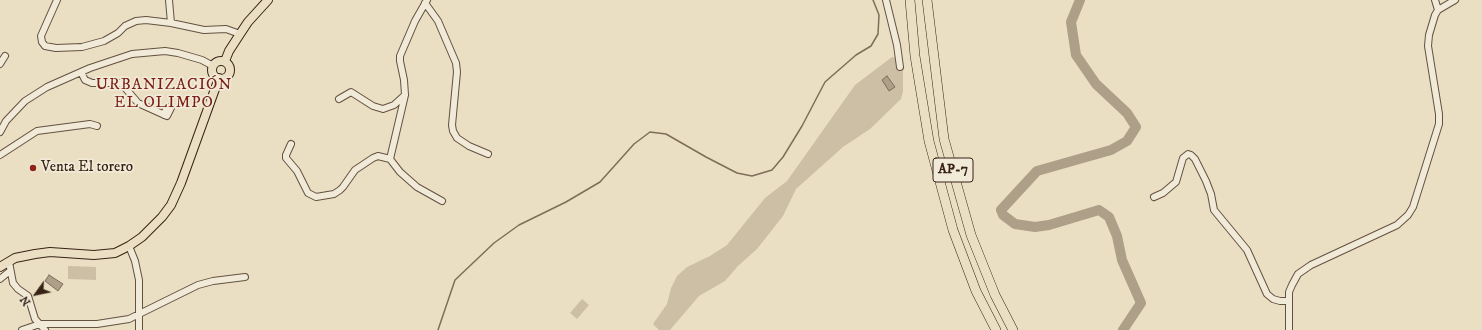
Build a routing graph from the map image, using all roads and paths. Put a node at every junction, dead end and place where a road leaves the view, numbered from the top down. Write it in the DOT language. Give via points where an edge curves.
graph roads {
  1 [pos="57,0"];
  2 [pos="169,0"];
  3 [pos="268,0"];
  4 [pos="886,0"];
  5 [pos="910,0"];
  6 [pos="927,0"];
  7 [pos="1435,0"];
  8 [pos="1455,0"];
  9 [pos="426,2"];
  10 [pos="1441,5"];
  11 [pos="171,23"];
  12 [pos="240,34"];
  13 [pos="5,56"];
  14 [pos="225,62"];
  15 [pos="0,64"];
  16 [pos="213,66"];
  17 [pos="900,67"];
  18 [pos="81,72"];
  19 [pos="219,78"];
  20 [pos="405,95"];
  21 [pos="339,99"];
  22 [pos="164,114"];
  23 [pos="97,126"];
  24 [pos="0,132"];
  25 [pos="291,144"];
  26 [pos="488,154"];
  27 [pos="0,155"];
  28 [pos="390,159"];
  29 [pos="1154,197"];
  30 [pos="442,201"];
  31 [pos="129,246"];
  32 [pos="9,262"];
  33 [pos="0,267"];
  34 [pos="10,271"];
  35 [pos="245,277"];
  36 [pos="0,279"];
  37 [pos="1288,301"];
  38 [pos="139,315"];
  39 [pos="40,324"];
  40 [pos="22,330"];
  41 [pos="45,330"];
  42 [pos="139,330"];
  43 [pos="996,330"];
  44 [pos="1014,330"];
  45 [pos="1289,330"];
  1 -- 11 [label="street" via="41,36 45,46 82,47 104,41 136,21"];
  2 -- 11 [label="street"];
  3 -- 12 [label="main road"];
  4 -- 17 [label="street"];
  5 -- 43 [label="highway, AP-7" via="914,56 928,142 953,230 976,291"];
  6 -- 44 [label="highway, AP-7" via="944,139 971,235 995,295"];
  7 -- 10 [label="street"];
  8 -- 10 [label="street"];
  9 -- 20 [label="street" via="400,56"];
  9 -- 26 [label="street" via="438,21 456,63 453,132 469,146"];
  10 -- 37 [label="street" via="1432,22 1428,46 1439,114 1438,124 1413,207 1397,225 1304,269 1292,285"];
  11 -- 12 [label="street" via="204,30 226,29"];
  12 -- 14 [label="main road"];
  13 -- 15 [label="street"];
  14 -- 16 [label="main road" via="219,61"];
  14 -- 19 [label="main road" via="229,65 229,74 225,78"];
  16 -- 18 [label="street" via="190,56 165,51 132,54"];
  16 -- 19 [label="main road" via="213,72"];
  18 -- 22 [label="street" via="85,80 92,83 121,84 138,104"];
  18 -- 24 [label="street" via="47,87 25,101 6,121"];
  19 -- 31 [label="main road" via="171,205 152,228"];
  20 -- 21 [label="street" via="394,105 383,109 373,106 351,92"];
  20 -- 28 [label="street"];
  23 -- 27 [label="street" via="90,124 37,131"];
  25 -- 28 [label="street" via="286,158 297,171 308,193 316,197 334,194 343,188 355,170 368,161 378,156"];
  28 -- 30 [label="street" via="417,188"];
  29 -- 37 [label="street" via="1174,185 1182,158 1191,155 1212,194 1214,210 1246,250 1267,294 1273,299"];
  31 -- 32 [label="main road" via="104,256 50,252 26,255"];
  31 -- 38 [label="street" via="139,280"];
  32 -- 33 [label="main road"];
  32 -- 34 [label="street"];
  34 -- 36 [label="street"];
  34 -- 39 [label="street" via="13,283 28,296 35,319"];
  35 -- 38 [label="street" via="198,285"];
  37 -- 45 [label="street"];
  38 -- 39 [label="street" via="96,324"];
  38 -- 42 [label="street"];
  39 -- 40 [label="street"];
  39 -- 41 [label="street"];
}
